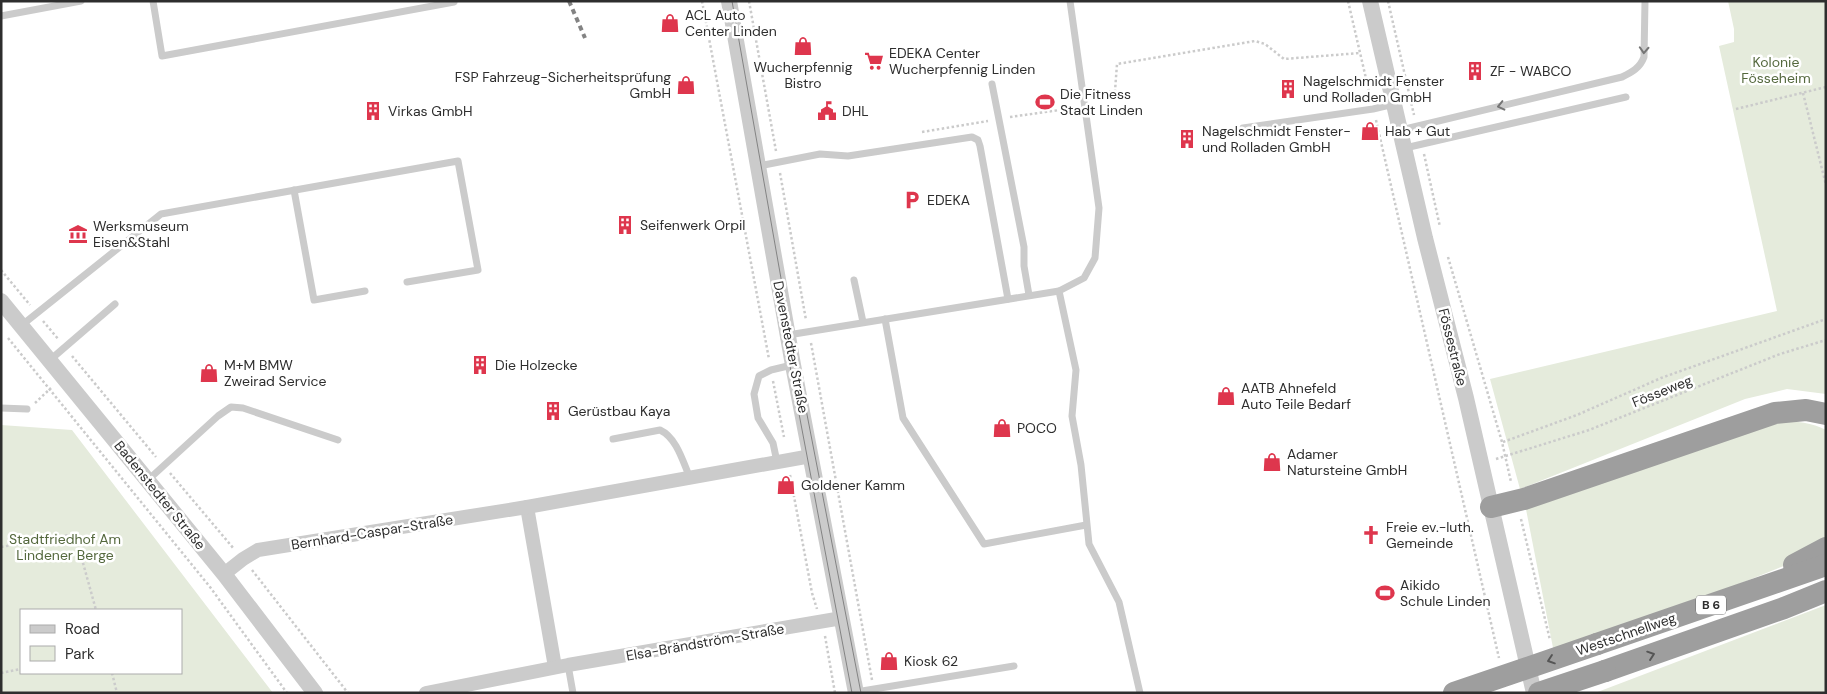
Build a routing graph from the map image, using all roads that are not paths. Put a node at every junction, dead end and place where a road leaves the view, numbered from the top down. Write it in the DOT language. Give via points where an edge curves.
graph roads {
  1 [pos="81,1"];
  2 [pos="153,1"];
  3 [pos="728,1"];
  4 [pos="1070,1"];
  5 [pos="1370,1"];
  6 [pos="1645,1"];
  7 [pos="454,2"];
  8 [pos="1,16"];
  9 [pos="992,84"];
  10 [pos="1626,98"];
  11 [pos="1394,104"];
  12 [pos="1243,128"];
  13 [pos="1400,130"];
  14 [pos="1404,148"];
  15 [pos="758,166"];
  16 [pos="294,190"];
  17 [pos="854,280"];
  18 [pos="408,282"];
  19 [pos="365,291"];
  20 [pos="1059,291"];
  21 [pos="1029,295"];
  22 [pos="1008,299"];
  23 [pos="1,301"];
  24 [pos="115,304"];
  25 [pos="885,319"];
  26 [pos="863,322"];
  27 [pos="21,326"];
  28 [pos="788,335"];
  29 [pos="50,360"];
  30 [pos="794,365"];
  31 [pos="1,408"];
  32 [pos="27,409"];
  33 [pos="1826,414"];
  34 [pos="1750,422"];
  35 [pos="1826,430"];
  36 [pos="613,439"];
  37 [pos="338,440"];
  38 [pos="811,456"];
  39 [pos="782,461"];
  40 [pos="690,478"];
  41 [pos="148,480"];
  42 [pos="527,507"];
  43 [pos="1491,507"];
  44 [pos="1086,525"];
  45 [pos="1826,548"];
  46 [pos="1826,566"];
  47 [pos="224,574"];
  48 [pos="1826,591"];
  49 [pos="1731,598"];
  50 [pos="1826,600"];
  51 [pos="1784,608"];
  52 [pos="842,618"];
  53 [pos="562,666"];
  54 [pos="1014,666"];
  55 [pos="856,692"];
  56 [pos="316,693"];
  57 [pos="426,693"];
  58 [pos="572,693"];
  59 [pos="1140,693"];
  60 [pos="1454,693"];
  61 [pos="1534,693"];
  62 [pos="1539,693"];
  1 -- 8 [label="lane"];
  2 -- 7 [label="lane" via="162,56"];
  3 -- 15 [label="street, Davenstedter Straße"];
  4 -- 20 [label="lane" via="1099,208 1095,258 1084,278"];
  5 -- 11 [label="street, Fössestraße"];
  6 -- 13 [label="lane, one-way" via="1644,57 1633,72"];
  9 -- 21 [label="lane" via="1024,247"];
  10 -- 14 [label="lane"];
  11 -- 12 [label="lane"];
  11 -- 13 [label="street, Fössestraße"];
  13 -- 14 [label="street, Fössestraße"];
  14 -- 43 [label="street, Fössestraße"];
  15 -- 22 [label="lane" via="820,154 848,156 972,136 980,146"];
  15 -- 28 [label="street, Davenstedter Straße"];
  16 -- 18 [label="lane" via="458,161 478,270"];
  16 -- 19 [label="lane" via="314,300"];
  16 -- 27 [label="lane" via="161,214"];
  17 -- 26 [label="lane"];
  20 -- 21 [label="lane"];
  20 -- 44 [label="lane" via="1076,370 1072,416 1081,465"];
  21 -- 22 [label="lane"];
  22 -- 25 [label="lane"];
  23 -- 27 [label="street, Badenstedter Straße"];
  24 -- 29 [label="lane"];
  25 -- 26 [label="lane"];
  25 -- 44 [label="lane" via="903,418 984,544"];
  26 -- 28 [label="lane"];
  27 -- 29 [label="street, Badenstedter Straße"];
  28 -- 30 [label="street, Davenstedter Straße"];
  29 -- 41 [label="street, Badenstedter Straße"];
  30 -- 38 [label="street, Davenstedter Straße"];
  30 -- 39 [label="lane" via="759,376 754,394 758,418"];
  31 -- 32 [label="lane"];
  33 -- 34 [label="highway" via="1806,410 1775,413"];
  34 -- 35 [label="highway" via="1794,422"];
  34 -- 43 [label="highway" via="1515,502"];
  36 -- 40 [label="lane" via="660,430 667,433"];
  37 -- 41 [label="lane" via="243,408 231,407"];
  38 -- 39 [label="street, Bernhard-Caspar-Straße"];
  38 -- 52 [label="street, Davenstedter Straße"];
  39 -- 40 [label="street, Bernhard-Caspar-Straße"];
  40 -- 42 [label="street, Bernhard-Caspar-Straße"];
  41 -- 47 [label="street, Badenstedter Straße"];
  42 -- 47 [label="street, Bernhard-Caspar-Straße" via="258,550"];
  42 -- 53 [label="street"];
  43 -- 61 [label="street, Fössestraße"];
  44 -- 59 [label="lane" via="1089,544 1119,602"];
  45 -- 49 [label="highway"];
  46 -- 49 [label="highway, Westschnellweg / B 6"];
  47 -- 56 [label="street, Badenstedter Straße"];
  48 -- 51 [label="highway, Westschnellweg / B 6"];
  49 -- 60 [label="highway, Westschnellweg / B 6, one-way, bridge"];
  50 -- 51 [label="highway"];
  62 -- 51 [label="highway, Westschnellweg / B 6, one-way, bridge"];
  52 -- 53 [label="street, Elsa-Brändström-Straße"];
  52 -- 55 [label="street, Davenstedter Straße"];
  53 -- 57 [label="street, Elsa-Brändström-Straße"];
  53 -- 58 [label="lane"];
  54 -- 55 [label="lane, Davenstedter Straße"];
}
